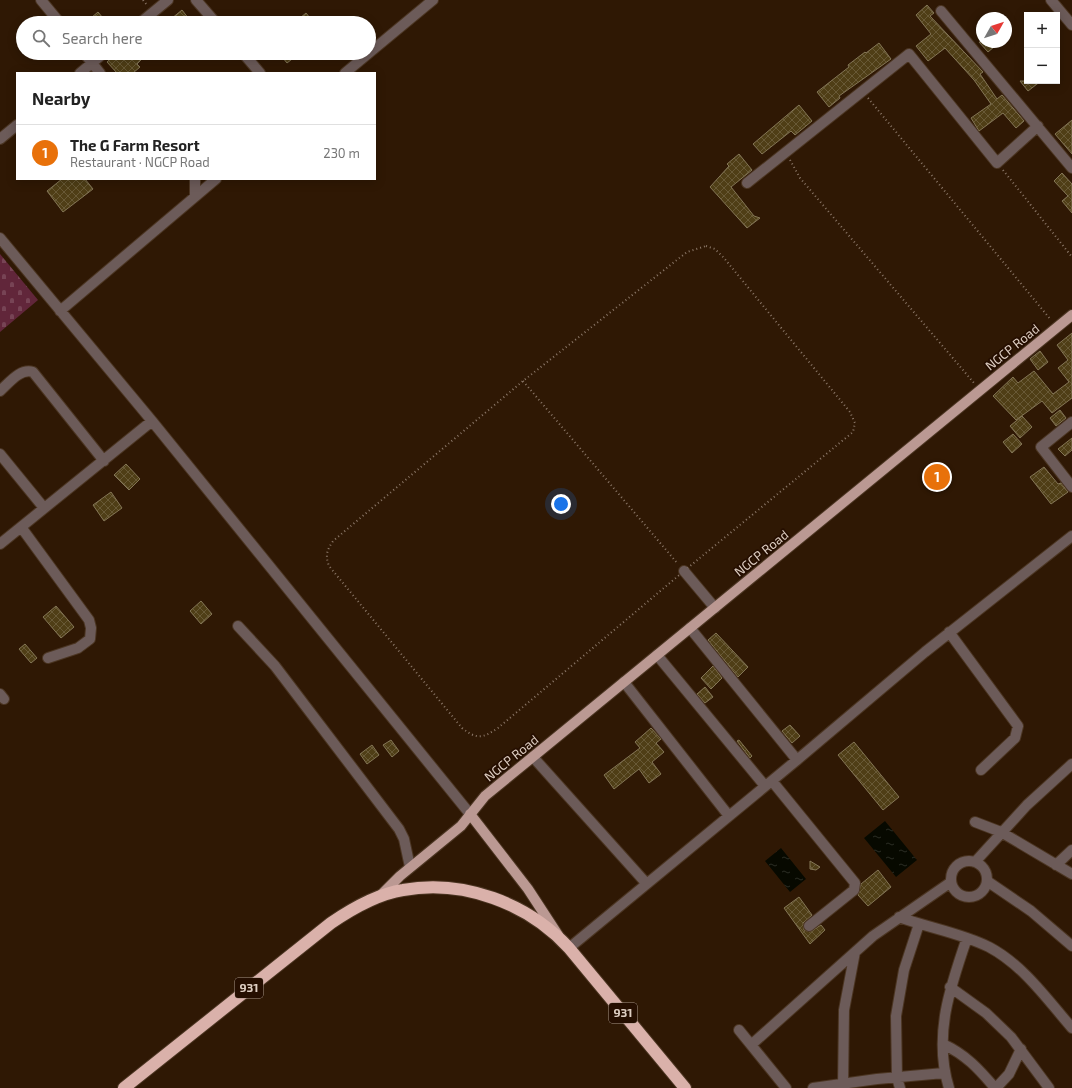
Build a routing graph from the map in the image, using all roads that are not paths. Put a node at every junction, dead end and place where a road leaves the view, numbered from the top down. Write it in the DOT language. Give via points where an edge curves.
graph roads {
  1 [pos="41,0"];
  2 [pos="168,0"];
  3 [pos="196,0"];
  4 [pos="433,0"];
  5 [pos="1051,0"];
  6 [pos="941,10"];
  7 [pos="54,16"];
  8 [pos="149,16"];
  9 [pos="210,16"];
  10 [pos="1072,25"];
  11 [pos="376,47"];
  12 [pos="90,60"];
  13 [pos="96,60"];
  14 [pos="249,60"];
  15 [pos="361,60"];
  16 [pos="92,63"];
  17 [pos="81,72"];
  18 [pos="99,72"];
  19 [pos="259,72"];
  20 [pos="346,72"];
  21 [pos="16,126"];
  22 [pos="1038,126"];
  23 [pos="0,139"];
  24 [pos="1072,168"];
  25 [pos="195,180"];
  26 [pos="215,180"];
  27 [pos="747,183"];
  28 [pos="195,196"];
  29 [pos="0,238"];
  30 [pos="60,310"];
  31 [pos="1072,315"];
  32 [pos="0,391"];
  33 [pos="152,421"];
  34 [pos="1072,422"];
  35 [pos="0,454"];
  36 [pos="104,460"];
  37 [pos="1072,487"];
  38 [pos="44,508"];
  39 [pos="21,527"];
  40 [pos="1072,536"];
  41 [pos="0,544"];
  42 [pos="684,571"];
  43 [pos="715,608"];
  44 [pos="238,626"];
  45 [pos="690,628"];
  46 [pos="949,632"];
  47 [pos="657,655"];
  48 [pos="48,658"];
  49 [pos="624,682"];
  50 [pos="533,757"];
  51 [pos="797,760"];
  52 [pos="1072,764"];
  53 [pos="981,770"];
  54 [pos="768,783"];
  55 [pos="470,814"];
  56 [pos="729,816"];
  57 [pos="976,822"];
  58 [pos="1001,832"];
  59 [pos="1072,850"];
  60 [pos="975,862"];
  61 [pos="1056,865"];
  62 [pos="410,867"];
  63 [pos="1072,874"];
  64 [pos="987,881"];
  65 [pos="951,882"];
  66 [pos="646,883"];
  67 [pos="380,896"];
  68 [pos="899,917"];
  69 [pos="919,924"];
  70 [pos="809,926"];
  71 [pos="560,938"];
  72 [pos="967,938"];
  73 [pos="1072,946"];
  74 [pos="569,948"];
  75 [pos="855,952"];
  76 [pos="950,987"];
  77 [pos="1072,1028"];
  78 [pos="739,1030"];
  79 [pos="942,1044"];
  80 [pos="751,1045"];
  81 [pos="1021,1049"];
  82 [pos="944,1073"];
  83 [pos="898,1083"];
  84 [pos="842,1086"];
  85 [pos="124,1088"];
  86 [pos="685,1088"];
  87 [pos="786,1088"];
  88 [pos="813,1088"];
  89 [pos="949,1088"];
  90 [pos="996,1088"];
  91 [pos="1049,1088"];
  1 -- 7 [label="street"];
  2 -- 8 [label="street"];
  3 -- 9 [label="street"];
  4 -- 11 [label="street"];
  5 -- 10 [label="street"];
  6 -- 22 [label="street"];
  12 -- 16 [label="street"];
  13 -- 16 [label="street"];
  14 -- 19 [label="street"];
  15 -- 20 [label="street"];
  16 -- 17 [label="street"];
  16 -- 18 [label="street"];
  21 -- 23 [label="street"];
  22 -- 24 [label="street"];
  22 -- 27 [label="street" via="997,163 909,54"];
  25 -- 28 [label="street"];
  26 -- 28 [label="street"];
  28 -- 30 [label="street"];
  29 -- 30 [label="street"];
  30 -- 33 [label="street"];
  31 -- 43 [label="main road, NGCP Road"];
  32 -- 36 [label="street" via="21,372 33,372"];
  33 -- 36 [label="street"];
  33 -- 55 [label="street"];
  34 -- 37 [label="street" via="1041,447"];
  35 -- 38 [label="street"];
  36 -- 38 [label="street"];
  38 -- 39 [label="street"];
  39 -- 41 [label="street"];
  39 -- 48 [label="street" via="89,620 91,628 90,639 78,648"];
  40 -- 46 [label="street"];
  42 -- 43 [label="street"];
  43 -- 45 [label="main road, NGCP Road"];
  44 -- 62 [label="street" via="275,666 398,828 404,839"];
  45 -- 47 [label="main road, NGCP Road"];
  45 -- 51 [label="street"];
  46 -- 51 [label="street"];
  46 -- 53 [label="street" via="1018,726 1015,738"];
  47 -- 49 [label="main road, NGCP Road"];
  47 -- 54 [label="street"];
  49 -- 50 [label="main road, NGCP Road"];
  49 -- 56 [label="street"];
  50 -- 55 [label="main road, NGCP Road" via="485,796"];
  50 -- 66 [label="street"];
  51 -- 54 [label="street"];
  52 -- 58 [label="street"];
  54 -- 56 [label="street"];
  54 -- 70 [label="street" via="855,883 854,890"];
  55 -- 62 [label="main road, NGCP Road" via="454,832"];
  55 -- 71 [label="main road" via="528,889"];
  56 -- 66 [label="street"];
  57 -- 58 [label="street"];
  58 -- 60 [label="street"];
  58 -- 61 [label="street"];
  59 -- 61 [label="street"];
  60 -- 64 [label="street" via="984,869"];
  60 -- 65 [label="street" via="957,865 953,870"];
  61 -- 63 [label="street"];
  62 -- 67 [label="main road, NGCP Road"];
  64 -- 65 [label="street" via="983,891 973,897 961,896"];
  64 -- 73 [label="street" via="1031,911"];
  65 -- 68 [label="street"];
  66 -- 74 [label="street"];
  67 -- 71 [label="highway, 931" via="426,888 456,889 480,894 534,917"];
  67 -- 85 [label="highway, 931" via="354,908 331,923"];
  68 -- 69 [label="street"];
  68 -- 75 [label="street"];
  69 -- 72 [label="street"];
  69 -- 83 [label="street" via="904,970 896,1016"];
  71 -- 74 [label="highway, 931"];
  72 -- 76 [label="street"];
  72 -- 77 [label="street" via="1009,960 1028,976"];
  74 -- 86 [label="highway, 931"];
  75 -- 80 [label="street"];
  75 -- 84 [label="street" via="844,1010"];
  76 -- 79 [label="street"];
  76 -- 81 [label="street" via="986,1013"];
  78 -- 80 [label="street"];
  79 -- 82 [label="street"];
  79 -- 90 [label="street" via="961,1053"];
  80 -- 87 [label="street"];
  81 -- 90 [label="street" via="1009,1074"];
  81 -- 91 [label="street"];
  82 -- 83 [label="street"];
  82 -- 89 [label="street"];
  83 -- 84 [label="street"];
  84 -- 88 [label="street"];
}
